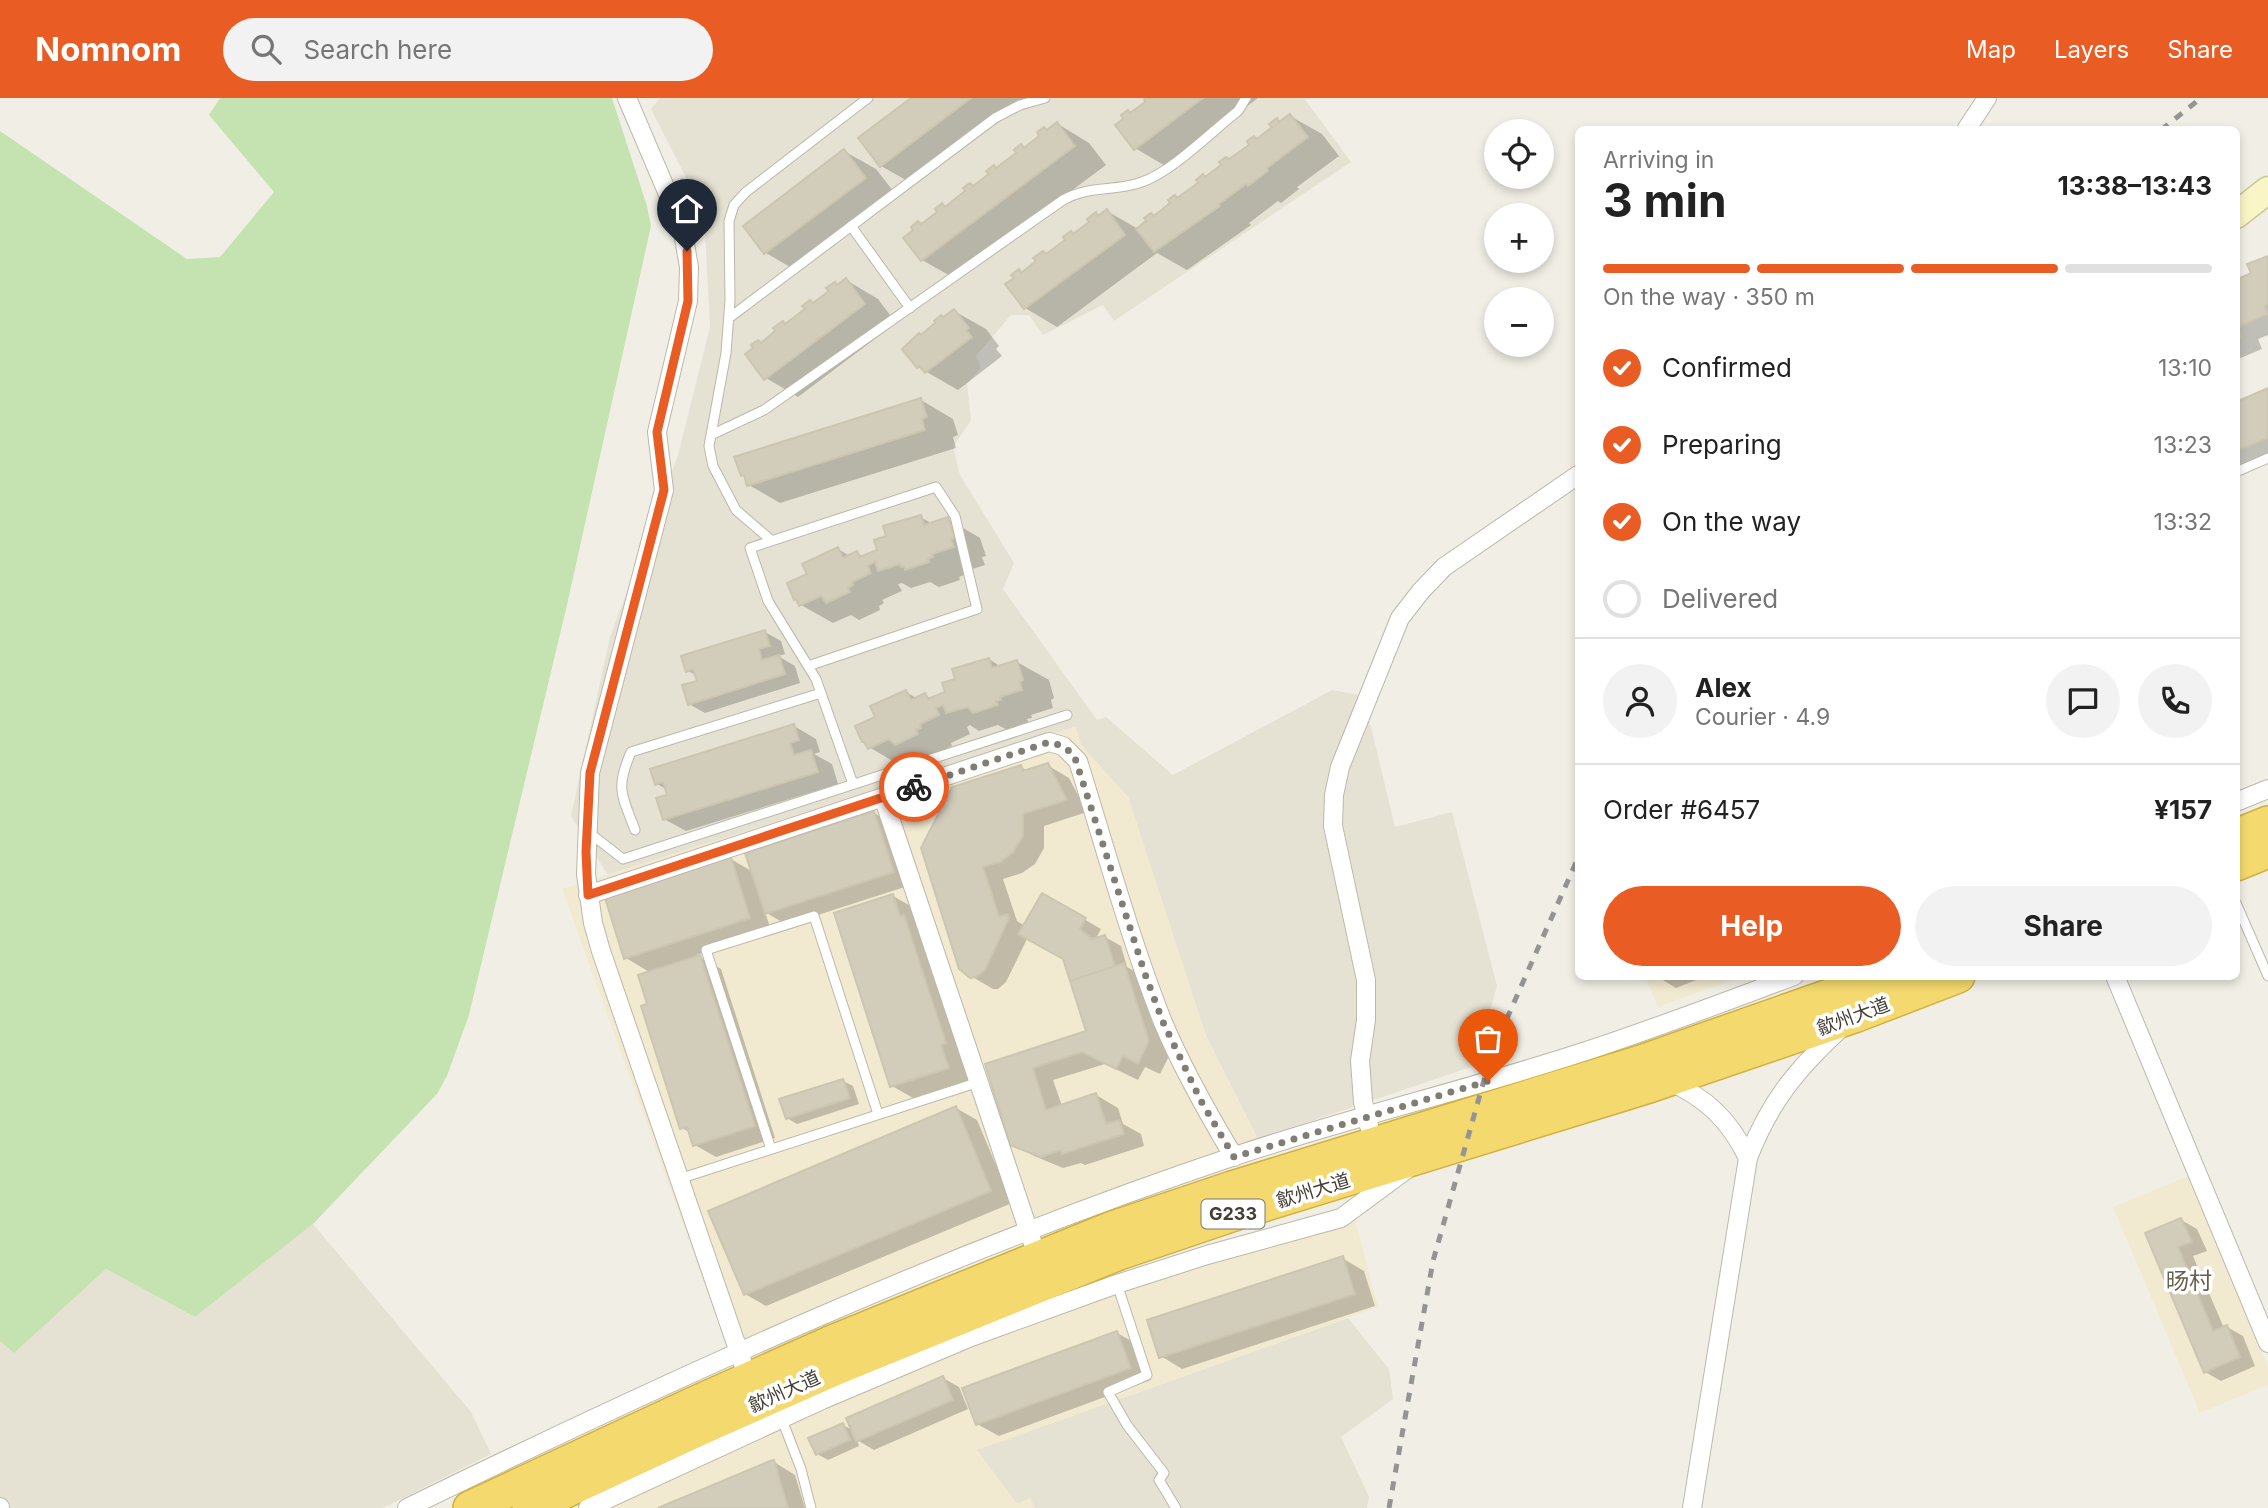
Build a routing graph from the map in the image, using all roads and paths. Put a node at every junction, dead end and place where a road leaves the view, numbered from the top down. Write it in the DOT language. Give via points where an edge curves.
graph roads {
  1 [pos="627,98"];
  2 [pos="868,98"];
  3 [pos="1045,98"];
  4 [pos="1246,98"];
  5 [pos="1987,98"];
  6 [pos="1969,126"];
  7 [pos="2268,190"];
  8 [pos="2240,212"];
  9 [pos="851,226"];
  10 [pos="909,308"];
  11 [pos="729,318"];
  12 [pos="711,435"];
  13 [pos="2268,458"];
  14 [pos="2240,469"];
  15 [pos="1575,477"];
  16 [pos="772,541"];
  17 [pos="808,666"];
  18 [pos="821,693"];
  19 [pos="1067,715"];
  20 [pos="853,784"];
  21 [pos="2268,789"];
  22 [pos="883,797"];
  23 [pos="2240,800"];
  24 [pos="2268,823"];
  25 [pos="635,830"];
  26 [pos="587,831"];
  27 [pos="2240,834"];
  28 [pos="2268,851"];
  29 [pos="2240,862"];
  30 [pos="588,895"];
  31 [pos="2240,912"];
  32 [pos="2268,976"];
  33 [pos="1783,980"];
  34 [pos="1870,980"];
  35 [pos="1948,980"];
  36 [pos="2117,980"];
  37 [pos="1854,1016"];
  38 [pos="1667,1080"];
  39 [pos="979,1082"];
  40 [pos="878,1114"];
  41 [pos="1370,1131"];
  42 [pos="771,1149"];
  43 [pos="1234,1157"];
  44 [pos="1748,1158"];
  45 [pos="679,1179"];
  46 [pos="1033,1245"];
  47 [pos="1113,1271"];
  48 [pos="2268,1343"];
  49 [pos="761,1387"];
  50 [pos="577,1502"];
  51 [pos="407,1508"];
  52 [pos="470,1508"];
  53 [pos="529,1508"];
  54 [pos="811,1508"];
  55 [pos="1176,1508"];
  56 [pos="1692,1508"];
  1 -- 26 [label="street" via="682,228 689,267 688,301 657,432 664,490 590,773"];
  2 -- 11 [label="lane" via="734,205 729,221"];
  3 -- 9 [label="lane" via="995,118"];
  4 -- 10 [label="lane" via="1238,111 1161,173 1132,185 1071,195"];
  5 -- 6 [label="street"];
  7 -- 8 [label="street"];
  9 -- 10 [label="lane"];
  9 -- 11 [label="lane"];
  10 -- 12 [label="lane" via="764,410"];
  11 -- 12 [label="lane"];
  12 -- 16 [label="lane" via="713,466 736,510"];
  13 -- 14 [label="lane"];
  15 -- 41 [label="street" via="1444,567 1421,591 1400,618 1340,766 1333,826 1366,980 1360,1061"];
  16 -- 17 [label="lane" via="750,548 768,601"];
  16 -- 17 [label="lane" via="936,486 955,516 977,609"];
  17 -- 18 [label="lane"];
  18 -- 20 [label="lane"];
  18 -- 25 [label="lane" via="631,752 621,792"];
  19 -- 20 [label="lane"];
  20 -- 26 [label="lane" via="623,859"];
  21 -- 23 [label="street"];
  22 -- 30 [label="street"];
  22 -- 39 [label="street"];
  22 -- 43 [label="street" via="1049,742 1069,750 1078,761 1163,1022"];
  24 -- 27 [label="highway"];
  26 -- 30 [label="street"];
  28 -- 29 [label="highway"];
  30 -- 45 [label="street" via="601,951"];
  31 -- 32 [label="lane"];
  33 -- 41 [label="street"];
  34 -- 41 [label="highway, 歙州大道 / G233" via="1641,1062"];
  35 -- 37 [label="highway, 歙州大道 / G233"];
  36 -- 48 [label="street"];
  37 -- 38 [label="highway, 歙州大道 / G233"];
  37 -- 44 [label="street" via="1792,1077 1766,1116"];
  38 -- 44 [label="street" via="1723,1118"];
  38 -- 47 [label="highway, 歙州大道 / G233" via="1240,1212"];
  39 -- 40 [label="lane"];
  39 -- 46 [label="street"];
  40 -- 42 [label="lane"];
  40 -- 42 [label="lane" via="814,916 706,950"];
  41 -- 43 [label="street"];
  41 -- 46 [label="highway, 歙州大道 / G233" via="1232,1188 1110,1229"];
  42 -- 45 [label="lane"];
  43 -- 46 [label="street"];
  44 -- 56 [label="street"];
  45 -- 49 [label="street"];
  46 -- 49 [label="highway, 歙州大道 / G233"];
  47 -- 49 [label="highway, 歙州大道 / G233" via="979,1308"];
  47 -- 55 [label="lane" via="1147,1376 1108,1392 1164,1473 1159,1480"];
  49 -- 50 [label="highway, 歙州大道 / G233"];
  49 -- 51 [label="street" via="574,1428"];
  49 -- 52 [label="highway, 歙州大道 / G233"];
  49 -- 54 [label="lane" via="802,1469"];
  50 -- 53 [label="highway, 歙州大道 / G233"];
}
